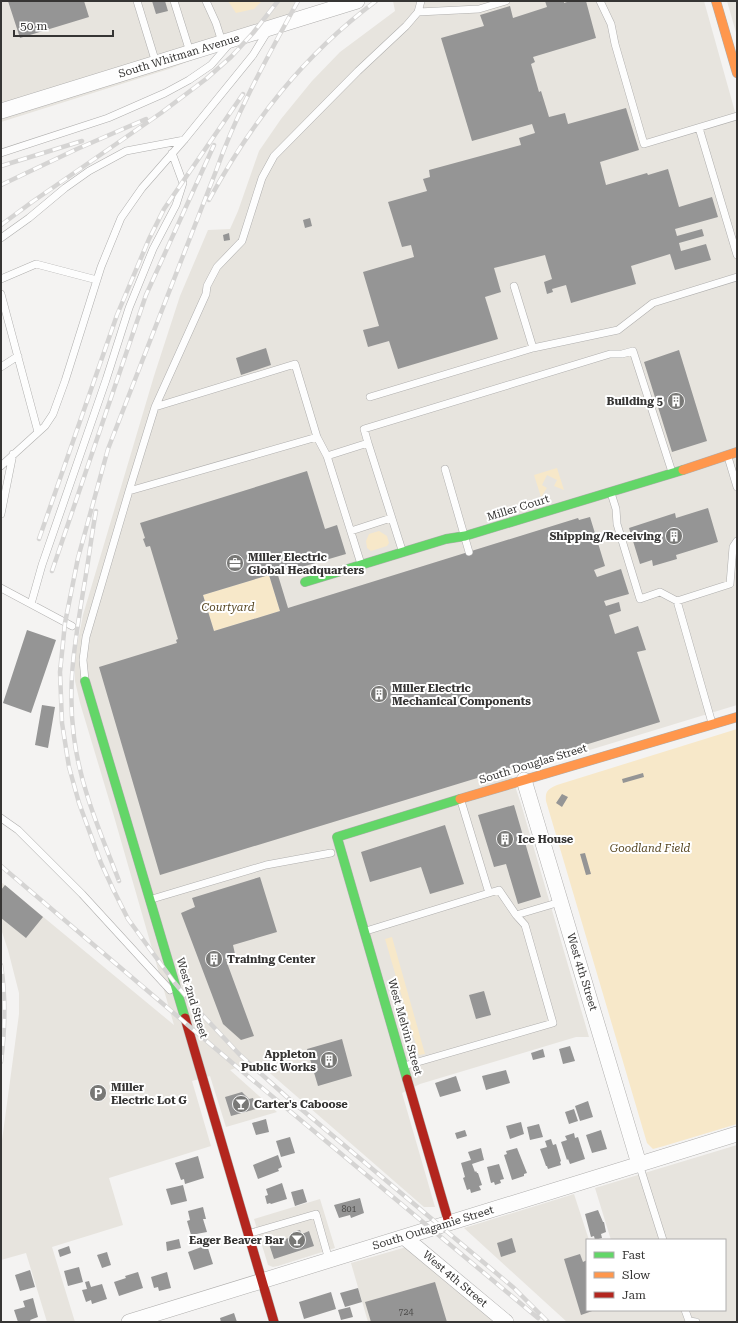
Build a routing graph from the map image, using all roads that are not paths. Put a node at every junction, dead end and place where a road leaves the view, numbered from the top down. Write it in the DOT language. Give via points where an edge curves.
graph roads {
  1 [pos="137,1"];
  2 [pos="174,1"];
  3 [pos="206,1"];
  4 [pos="357,1"];
  5 [pos="421,1"];
  6 [pos="506,1"];
  7 [pos="600,1"];
  8 [pos="716,1"];
  9 [pos="418,12"];
  10 [pos="270,28"];
  11 [pos="229,40"];
  12 [pos="190,52"];
  13 [pos="156,63"];
  14 [pos="737,73"];
  15 [pos="1,111"];
  16 [pos="737,116"];
  17 [pos="699,128"];
  18 [pos="184,140"];
  19 [pos="1,153"];
  20 [pos="172,153"];
  21 [pos="1,238"];
  22 [pos="737,255"];
  23 [pos="737,277"];
  24 [pos="1,279"];
  25 [pos="97,280"];
  26 [pos="514,286"];
  27 [pos="1,294"];
  28 [pos="533,348"];
  29 [pos="18,356"];
  30 [pos="1,367"];
  31 [pos="370,397"];
  32 [pos="155,407"];
  33 [pos="38,432"];
  34 [pos="317,437"];
  35 [pos="368,443"];
  36 [pos="737,452"];
  37 [pos="13,454"];
  38 [pos="728,455"];
  39 [pos="328,456"];
  40 [pos="1,466"];
  41 [pos="445,469"];
  42 [pos="672,474"];
  43 [pos="737,487"];
  44 [pos="129,491"];
  45 [pos="610,492"];
  46 [pos="1,514"];
  47 [pos="391,518"];
  48 [pos="351,531"];
  49 [pos="465,536"];
  50 [pos="737,540"];
  51 [pos="402,552"];
  52 [pos="469,552"];
  53 [pos="361,565"];
  54 [pos="305,582"];
  55 [pos="1,588"];
  56 [pos="677,601"];
  57 [pos="31,604"];
  58 [pos="72,626"];
  59 [pos="85,681"];
  60 [pos="737,717"];
  61 [pos="712,724"];
  62 [pos="524,780"];
  63 [pos="460,799"];
  64 [pos="1,818"];
  65 [pos="337,837"];
  66 [pos="331,853"];
  67 [pos="489,893"];
  68 [pos="149,900"];
  69 [pos="560,902"];
  70 [pos="516,915"];
  71 [pos="364,931"];
  72 [pos="180,1001"];
  73 [pos="403,1066"];
  74 [pos="737,1134"];
  75 [pos="639,1164"];
  76 [pos="449,1224"];
  77 [pos="248,1234"];
  78 [pos="404,1237"];
  79 [pos="663,1239"];
  80 [pos="329,1260"];
  81 [pos="261,1281"];
  82 [pos="685,1311"];
  83 [pos="129,1322"];
  84 [pos="274,1322"];
  85 [pos="506,1322"];
  86 [pos="696,1322"];
  1 -- 13 [label="lane"];
  2 -- 12 [label="lane"];
  3 -- 11 [label="lane" via="216,23"];
  4 -- 10 [label="street, South Whitman Avenue"];
  5 -- 9 [label="lane"];
  6 -- 9 [label="lane" via="479,9"];
  7 -- 17 [label="lane" via="611,24 644,144"];
  8 -- 14 [label="street"];
  9 -- 32 [label="lane" via="274,156 262,178 242,241 211,276 206,294"];
  10 -- 11 [label="street, South Whitman Avenue"];
  10 -- 18 [label="lane" via="253,55"];
  11 -- 12 [label="street, South Whitman Avenue"];
  11 -- 19 [label="lane" via="211,64 165,93 108,118"];
  12 -- 13 [label="street, South Whitman Avenue"];
  13 -- 15 [label="street, South Whitman Avenue"];
  16 -- 17 [label="lane"];
  17 -- 22 [label="lane"];
  18 -- 20 [label="lane"];
  18 -- 21 [label="lane" via="126,151 64,188"];
  20 -- 25 [label="lane" via="121,218"];
  20 -- 57 [label="lane" via="183,182 176,205 153,249 129,308"];
  23 -- 28 [label="lane" via="653,303 618,330"];
  24 -- 25 [label="lane" via="36,264"];
  25 -- 33 [label="lane" via="53,414"];
  26 -- 28 [label="lane"];
  27 -- 29 [label="lane"];
  28 -- 31 [label="lane"];
  29 -- 30 [label="lane"];
  29 -- 33 [label="lane"];
  32 -- 34 [label="lane" via="295,364"];
  32 -- 44 [label="lane"];
  33 -- 37 [label="lane"];
  34 -- 39 [label="lane"];
  34 -- 44 [label="lane"];
  35 -- 39 [label="lane"];
  35 -- 42 [label="lane" via="364,429 610,354 622,354 633,350"];
  35 -- 47 [label="lane"];
  36 -- 38 [label="street, Miller Court"];
  37 -- 40 [label="lane"];
  37 -- 46 [label="lane"];
  38 -- 42 [label="street, Miller Court"];
  38 -- 43 [label="lane"];
  39 -- 48 [label="lane"];
  41 -- 49 [label="lane"];
  42 -- 45 [label="street, Miller Court"];
  44 -- 59 [label="lane" via="86,637 82,660"];
  45 -- 49 [label="street, Miller Court"];
  45 -- 56 [label="lane" via="640,599 660,592"];
  47 -- 48 [label="lane"];
  47 -- 51 [label="lane"];
  48 -- 53 [label="lane"];
  49 -- 51 [label="street, Miller Court"];
  49 -- 52 [label="lane"];
  50 -- 56 [label="lane" via="733,547 730,584"];
  51 -- 53 [label="street, Miller Court"];
  53 -- 54 [label="street, Miller Court"];
  55 -- 57 [label="lane"];
  56 -- 61 [label="lane"];
  57 -- 58 [label="lane"];
  59 -- 68 [label="street, West 2nd Street"];
  60 -- 61 [label="street, South Douglas Street"];
  61 -- 62 [label="street, South Douglas Street"];
  62 -- 63 [label="street, South Douglas Street"];
  62 -- 69 [label="street, West 4th Street"];
  63 -- 65 [label="street, South Douglas Street"];
  63 -- 67 [label="lane"];
  64 -- 72 [label="lane" via="18,830 82,894"];
  65 -- 71 [label="street, West Melvin Street"];
  66 -- 68 [label="lane" via="262,866"];
  67 -- 70 [label="lane" via="499,890"];
  67 -- 71 [label="lane"];
  68 -- 72 [label="street, West 2nd Street"];
  69 -- 70 [label="lane"];
  69 -- 75 [label="street, West 4th Street"];
  70 -- 73 [label="lane" via="525,925 553,1023"];
  71 -- 73 [label="street, West Melvin Street"];
  72 -- 77 [label="street, West 2nd Street"];
  73 -- 76 [label="street, West Melvin Street"];
  74 -- 75 [label="street, South Outagamie Street"];
  75 -- 76 [label="street, South Outagamie Street"];
  75 -- 79 [label="lane"];
  76 -- 78 [label="street, South Outagamie Street"];
  77 -- 80 [label="lane" via="316,1214"];
  77 -- 81 [label="street, West 2nd Street"];
  78 -- 80 [label="street, South Outagamie Street"];
  78 -- 85 [label="street, West 4th Street"];
  80 -- 81 [label="street, South Outagamie Street"];
  81 -- 83 [label="street, South Outagamie Street"];
  81 -- 84 [label="street, West 2nd Street"];
  82 -- 86 [label="lane" via="689,1321"];
}
